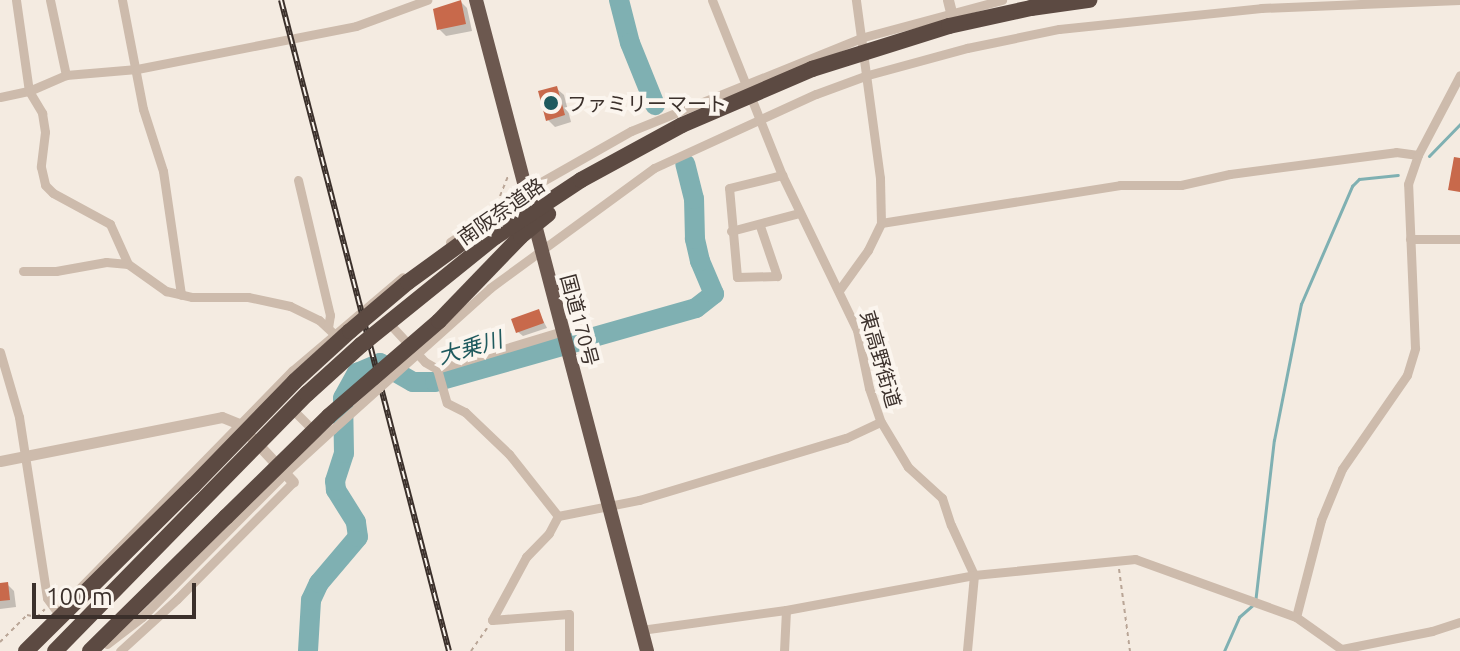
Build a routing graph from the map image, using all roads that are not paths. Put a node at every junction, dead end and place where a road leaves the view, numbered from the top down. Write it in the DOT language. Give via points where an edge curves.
graph roads {
  1 [pos="16,0"];
  2 [pos="50,0"];
  3 [pos="122,0"];
  4 [pos="427,0"];
  5 [pos="476,0"];
  6 [pos="712,0"];
  7 [pos="856,0"];
  8 [pos="1002,0"];
  9 [pos="1037,0"];
  10 [pos="1089,0"];
  11 [pos="1460,0"];
  12 [pos="950,6"];
  13 [pos="864,37"];
  14 [pos="137,69"];
  15 [pos="66,75"];
  16 [pos="868,75"];
  17 [pos="1460,75"];
  18 [pos="745,83"];
  19 [pos="29,91"];
  20 [pos="0,97"];
  21 [pos="760,119"];
  22 [pos="682,125"];
  23 [pos="1418,155"];
  24 [pos="782,175"];
  25 [pos="298,180"];
  26 [pos="527,190"];
  27 [pos="799,213"];
  28 [pos="881,223"];
  29 [pos="496,225"];
  30 [pos="760,226"];
  31 [pos="731,231"];
  32 [pos="1410,239"];
  33 [pos="1460,239"];
  34 [pos="539,249"];
  35 [pos="128,264"];
  36 [pos="23,271"];
  37 [pos="840,289"];
  38 [pos="181,295"];
  39 [pos="371,303"];
  40 [pos="331,331"];
  41 [pos="565,340"];
  42 [pos="0,352"];
  43 [pos="439,377"];
  44 [pos="273,390"];
  45 [pos="881,422"];
  46 [pos="239,424"];
  47 [pos="322,439"];
  48 [pos="24,456"];
  49 [pos="0,461"];
  50 [pos="289,477"];
  51 [pos="608,506"];
  52 [pos="558,516"];
  53 [pos="974,575"];
  54 [pos="786,610"];
  55 [pos="58,613"];
  56 [pos="1296,617"];
  57 [pos="1460,622"];
  58 [pos="641,630"];
  59 [pos="1343,650"];
  60 [pos="26,651"];
  61 [pos="43,651"];
  62 [pos="55,651"];
  63 [pos="90,651"];
  64 [pos="98,651"];
  65 [pos="120,651"];
  66 [pos="569,651"];
  67 [pos="647,651"];
  68 [pos="784,651"];
  69 [pos="967,651"];
  1 -- 19 [label="street"];
  2 -- 15 [label="street"];
  3 -- 14 [label="street"];
  4 -- 14 [label="street" via="356,26"];
  5 -- 26 [label="highway, 国道170号"];
  6 -- 18 [label="street, 東高野街道"];
  7 -- 13 [label="street"];
  8 -- 12 [label="street"];
  9 -- 29 [label="highway, 南阪奈道路, bridge" via="889,35 807,63 657,128 577,170"];
  10 -- 22 [label="highway, 南阪奈道路, bridge" via="1031,8 890,42"];
  11 -- 16 [label="street" via="1132,19 967,48"];
  12 -- 13 [label="street"];
  13 -- 16 [label="street"];
  13 -- 18 [label="street"];
  14 -- 15 [label="street"];
  14 -- 38 [label="street" via="143,109 163,171"];
  15 -- 19 [label="street"];
  16 -- 21 [label="street"];
  16 -- 28 [label="street"];
  17 -- 23 [label="street"];
  18 -- 21 [label="street, 東高野街道"];
  18 -- 26 [label="street" via="631,131"];
  19 -- 20 [label="street"];
  19 -- 35 [label="street" via="42,113 45,185 110,224"];
  21 -- 24 [label="street, 東高野街道"];
  21 -- 34 [label="street" via="654,168"];
  22 -- 62 [label="highway, 南阪奈道路, bridge" via="581,180 421,294 307,394"];
  22 -- 63 [label="highway, bridge" via="536,222 439,321 329,416"];
  23 -- 28 [label="street" via="1396,152 1181,185 1120,185"];
  23 -- 32 [label="street" via="1408,189"];
  24 -- 27 [label="street, 東高野街道"];
  24 -- 31 [label="street" via="729,188"];
  25 -- 40 [label="street"];
  26 -- 34 [label="highway, 国道170号"];
  26 -- 39 [label="street"];
  27 -- 30 [label="street"];
  27 -- 37 [label="street, 東高野街道"];
  28 -- 37 [label="street"];
  29 -- 60 [label="highway, bridge" via="463,242 385,301 295,381"];
  29 -- 61 [label="highway, 南阪奈道路, bridge" via="302,390"];
  30 -- 31 [label="street"];
  30 -- 31 [label="street" via="777,276 737,277"];
  32 -- 33 [label="street"];
  32 -- 56 [label="street" via="1415,348 1407,375 1342,469 1321,520"];
  34 -- 41 [label="highway, 国道170号"];
  34 -- 47 [label="street, bridge"];
  35 -- 36 [label="street"];
  35 -- 38 [label="street" via="166,291"];
  37 -- 45 [label="street, 東高野街道" via="857,330"];
  38 -- 40 [label="street" via="248,297 290,306"];
  39 -- 40 [label="street"];
  39 -- 43 [label="street"];
  40 -- 44 [label="street"];
  41 -- 43 [label="street"];
  41 -- 51 [label="highway, 国道170号"];
  42 -- 48 [label="street" via="13,390"];
  43 -- 52 [label="street" via="450,407 465,412 509,454"];
  44 -- 46 [label="street"];
  44 -- 47 [label="street"];
  45 -- 51 [label="street" via="846,438"];
  45 -- 53 [label="street, 東高野街道" via="908,467 942,498"];
  46 -- 48 [label="street" via="222,417"];
  46 -- 50 [label="street"];
  46 -- 55 [label="street"];
  47 -- 50 [label="street"];
  48 -- 49 [label="street"];
  48 -- 55 [label="street" via="50,604"];
  50 -- 64 [label="street" via="142,617"];
  50 -- 65 [label="street"];
  51 -- 52 [label="street"];
  51 -- 58 [label="highway, 国道170号"];
  52 -- 66 [label="street" via="526,557 492,620 569,614"];
  53 -- 54 [label="street"];
  53 -- 56 [label="street" via="1118,560 1150,563"];
  53 -- 69 [label="street, 東高野街道"];
  54 -- 58 [label="street"];
  54 -- 68 [label="street"];
  55 -- 60 [label="street"];
  56 -- 59 [label="street"];
  57 -- 59 [label="street"];
  58 -- 67 [label="highway, 国道170号"];
}
